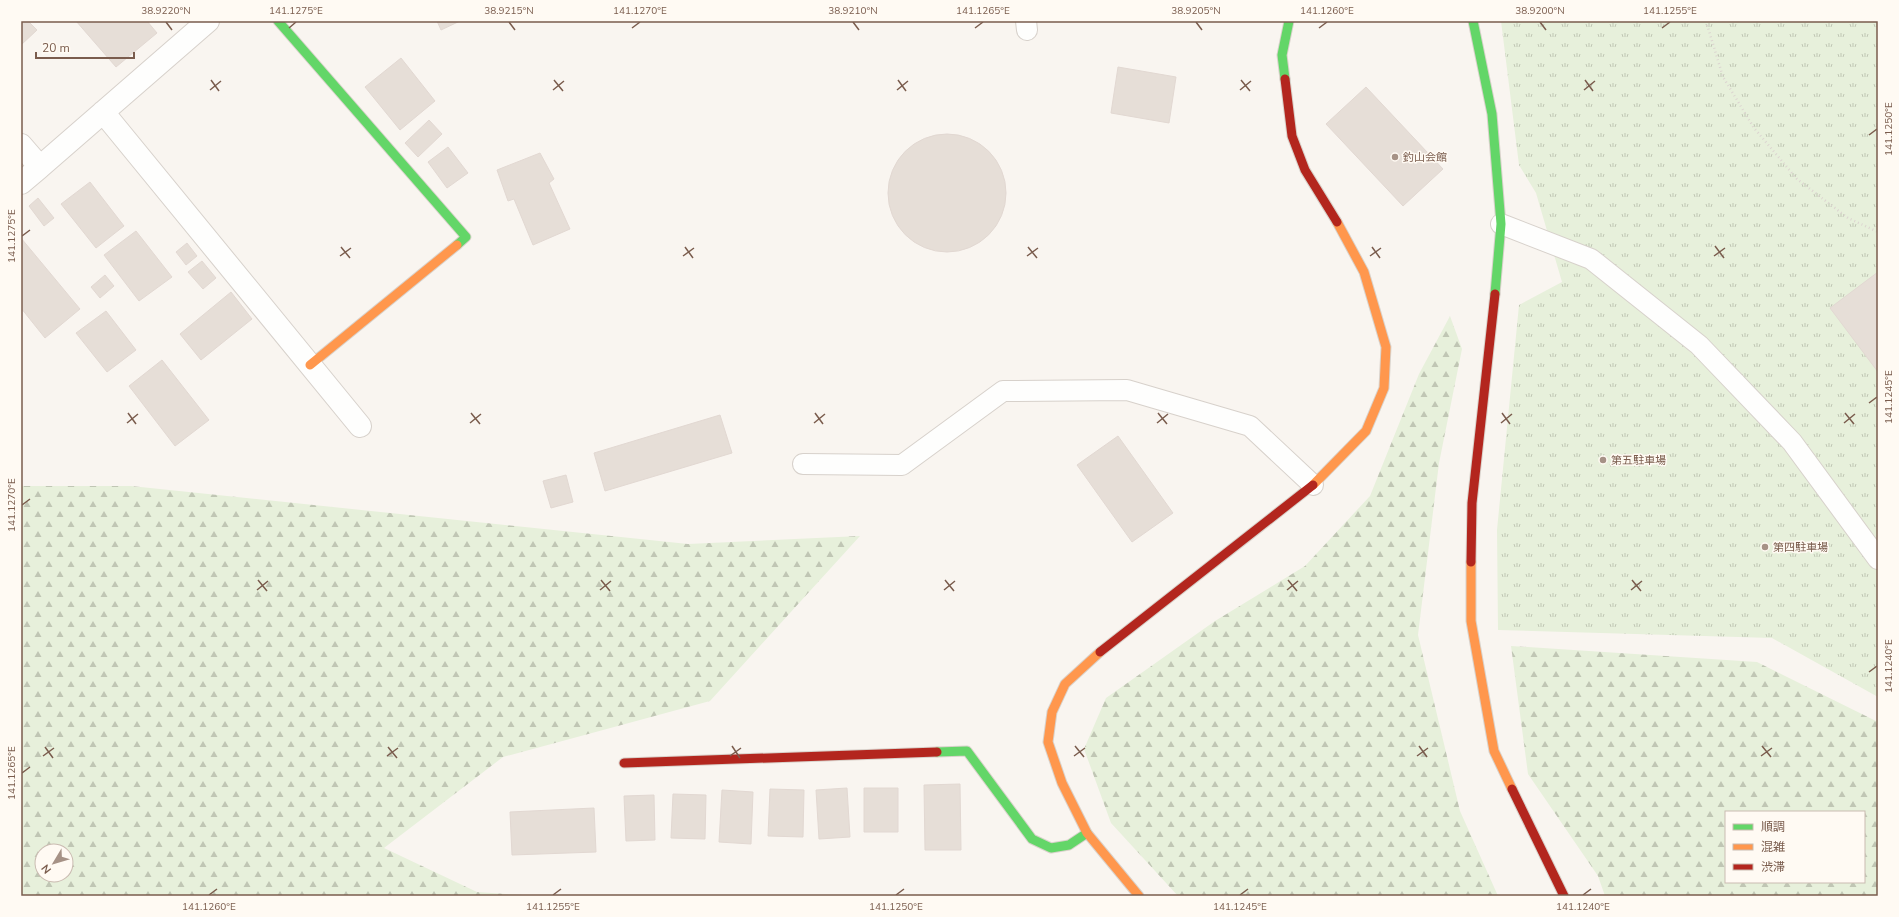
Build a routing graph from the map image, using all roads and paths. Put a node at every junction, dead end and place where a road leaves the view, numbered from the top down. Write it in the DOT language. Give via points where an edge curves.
graph roads {
  1 [pos="278,21"];
  2 [pos="1289,21"];
  3 [pos="1473,21"];
  4 [pos="1706,21"];
  5 [pos="198,24"];
  6 [pos="103,112"];
  7 [pos="21,145"];
  8 [pos="40,167"];
  9 [pos="21,183"];
  10 [pos="1501,224"];
  11 [pos="1878,232"];
  12 [pos="310,365"];
  13 [pos="360,426"];
  14 [pos="802,464"];
  15 [pos="1313,485"];
  16 [pos="1878,560"];
  17 [pos="624,763"];
  18 [pos="1087,833"];
  19 [pos="1139,896"];
  20 [pos="1564,896"];
  1 -- 12 [label="street" via="466,237"];
  2 -- 15 [label="street" via="1282,55 1292,136 1304,170 1329,207 1364,272 1386,347 1384,388 1366,431"];
  3 -- 10 [label="street" via="1492,114"];
  4 -- 11 [label="path" via="1723,77 1754,128 1797,179 1848,218"];
  5 -- 6 [label="street"];
  6 -- 8 [label="street"];
  6 -- 12 [label="street"];
  7 -- 8 [label="street"];
  8 -- 9 [label="street"];
  10 -- 16 [label="lane" via="1591,259 1699,345 1792,442"];
  10 -- 20 [label="street" via="1472,503 1471,621 1494,751"];
  12 -- 13 [label="street"];
  14 -- 15 [label="lane" via="902,465 1003,391 1127,390 1250,426"];
  15 -- 18 [label="street" via="1088,661 1065,684 1052,712 1048,742 1062,783"];
  17 -- 18 [label="street" via="967,751 1032,839 1051,848 1069,845"];
  18 -- 19 [label="street"];
}
